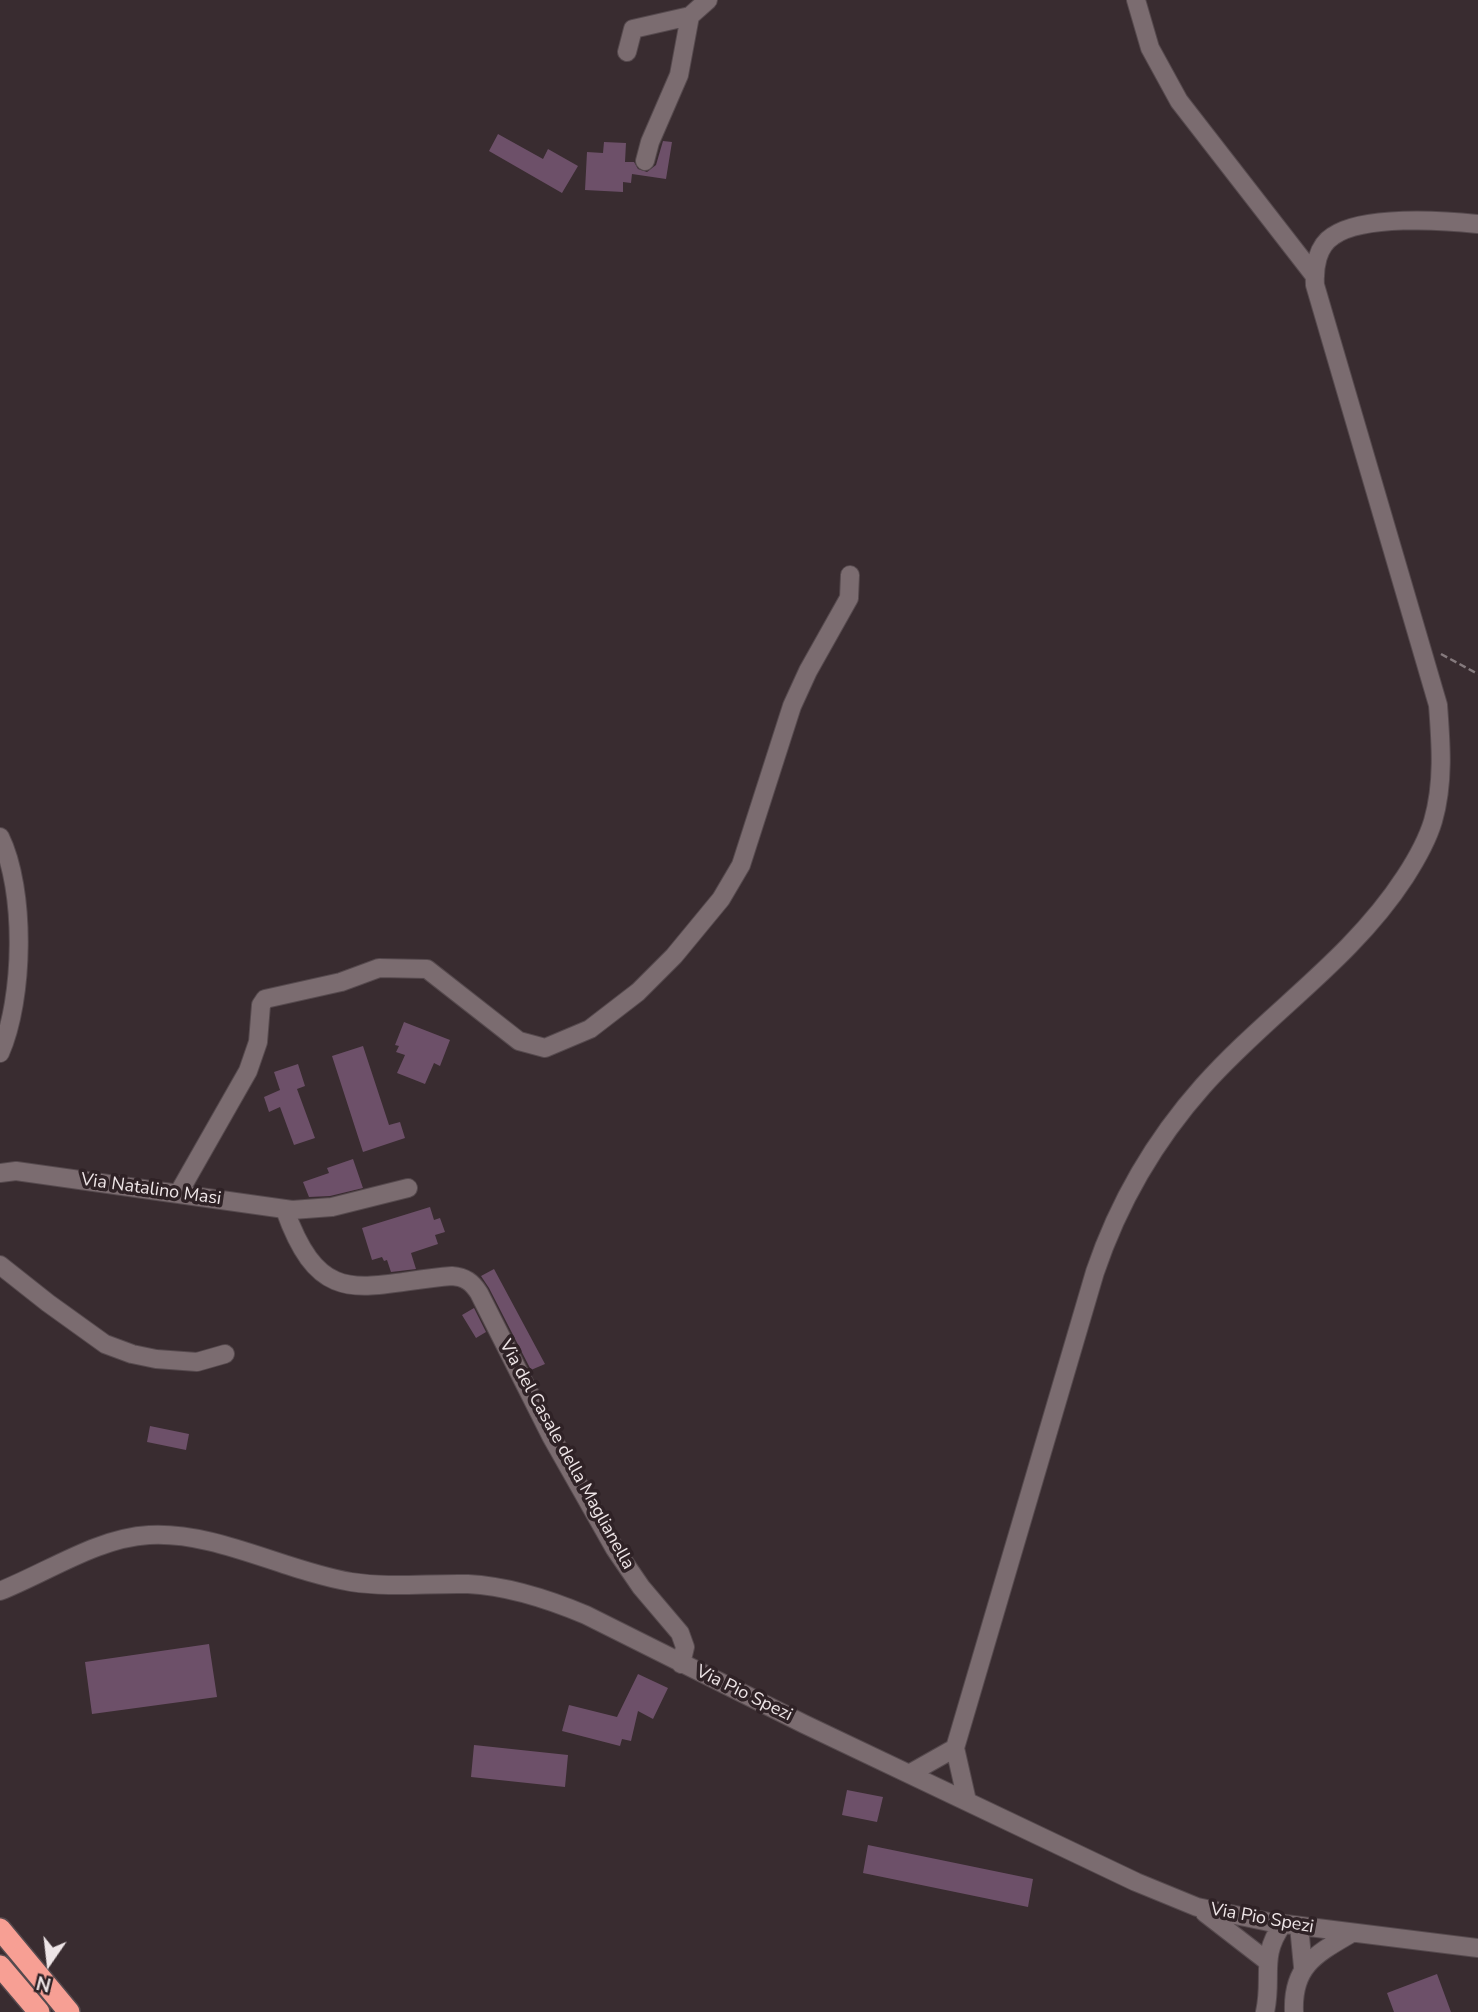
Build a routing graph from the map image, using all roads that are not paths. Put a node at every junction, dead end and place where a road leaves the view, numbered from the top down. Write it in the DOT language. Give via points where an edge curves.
graph roads {
  1 [pos="708,0"];
  2 [pos="1136,0"];
  3 [pos="690,16"];
  4 [pos="627,52"];
  5 [pos="645,162"];
  6 [pos="1478,224"];
  7 [pos="1314,275"];
  8 [pos="850,575"];
  9 [pos="0,837"];
  10 [pos="0,1053"];
  11 [pos="8,1172"];
  12 [pos="408,1188"];
  13 [pos="178,1194"];
  14 [pos="285,1210"];
  15 [pos="0,1265"];
  16 [pos="225,1354"];
  17 [pos="0,1591"];
  18 [pos="681,1664"];
  19 [pos="955,1748"];
  20 [pos="909,1774"];
  21 [pos="967,1801"];
  22 [pos="1197,1907"];
  23 [pos="1291,1925"];
  24 [pos="0,1929"];
  25 [pos="1352,1933"];
  26 [pos="1478,1948"];
  27 [pos="1267,1961"];
  28 [pos="0,1966"];
  29 [pos="1303,1968"];
  30 [pos="1269,1982"];
  31 [pos="39,2012"];
  32 [pos="69,2012"];
  33 [pos="1265,2012"];
  34 [pos="1283,2012"];
  35 [pos="1294,2012"];
  1 -- 3 [label="street"];
  2 -- 7 [label="street" via="1150,48 1179,101"];
  3 -- 4 [label="street" via="633,29"];
  3 -- 5 [label="street" via="679,75"];
  6 -- 7 [label="street" via="1434,219 1348,229 1321,248"];
  7 -- 19 [label="street" via="1438,705 1441,751 1433,821 1393,895 1365,931 1248,1040 1171,1124 1113,1224"];
  8 -- 13 [label="street" via="849,598 792,706 741,865 721,900 638,992 590,1029 545,1048 519,1041 427,969 379,968 341,982 265,999 248,1071"];
  9 -- 10 [label="street" via="13,872 19,920 10,1024"];
  11 -- 13 [label="street, Via Natalino Masi"];
  12 -- 14 [label="street, Via Natalino Masi" via="332,1207"];
  13 -- 14 [label="street, Via Natalino Masi"];
  14 -- 18 [label="street, Via del Casale della Maglianella" via="311,1262 337,1282 362,1285 452,1276 466,1279 479,1293 551,1436 615,1549 680,1633 685,1647"];
  15 -- 16 [label="street" via="105,1344 156,1359 197,1362"];
  17 -- 18 [label="street, Via Pio Spezi" via="124,1538 180,1536 351,1582 476,1585 527,1594 586,1615"];
  18 -- 20 [label="street, Via Pio Spezi"];
  19 -- 20 [label="street"];
  19 -- 21 [label="street"];
  20 -- 21 [label="street, Via Pio Spezi"];
  21 -- 22 [label="street, Via Pio Spezi"];
  22 -- 23 [label="street, Via Pio Spezi"];
  22 -- 27 [label="street"];
  23 -- 25 [label="street, Via Pio Spezi"];
  23 -- 27 [label="street" via="1270,1945"];
  23 -- 29 [label="street"];
  24 -- 32 [label="highway"];
  25 -- 26 [label="street, Via Pio Spezi"];
  25 -- 29 [label="street"];
  27 -- 30 [label="street"];
  28 -- 31 [label="highway"];
  29 -- 35 [label="street" via="1295,1988"];
  30 -- 33 [label="street"];
  30 -- 34 [label="street"];
}
